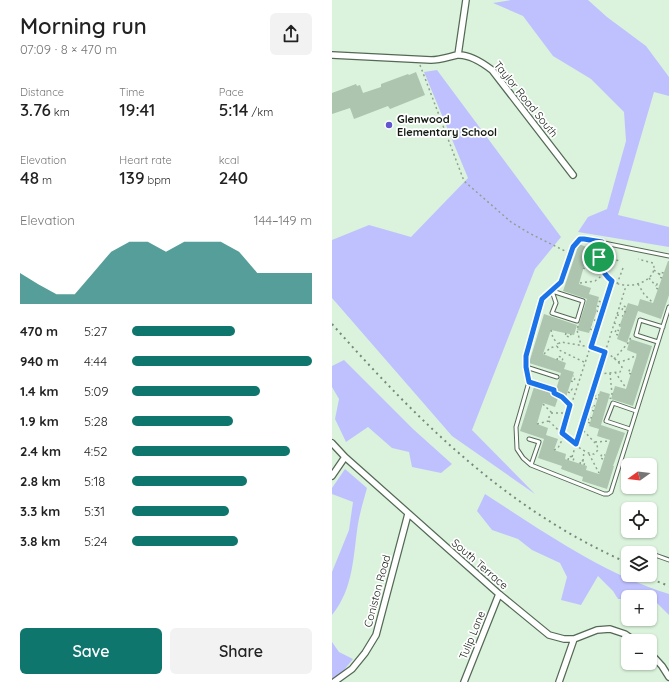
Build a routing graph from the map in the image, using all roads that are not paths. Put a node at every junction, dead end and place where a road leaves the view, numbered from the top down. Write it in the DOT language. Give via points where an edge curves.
graph roads {
  1 [pos="466,0"];
  2 [pos="332,55"];
  3 [pos="458,55"];
  4 [pos="573,175"];
  5 [pos="669,256"];
  6 [pos="552,291"];
  7 [pos="669,307"];
  8 [pos="663,327"];
  9 [pos="658,342"];
  10 [pos="526,367"];
  11 [pos="557,377"];
  12 [pos="529,382"];
  13 [pos="554,390"];
  14 [pos="636,411"];
  15 [pos="630,429"];
  16 [pos="529,439"];
  17 [pos="332,443"];
  18 [pos="345,457"];
  19 [pos="531,465"];
  20 [pos="332,476"];
  21 [pos="408,514"];
  22 [pos="657,556"];
  23 [pos="669,560"];
  24 [pos="499,594"];
  25 [pos="625,634"];
  26 [pos="574,639"];
  27 [pos="657,661"];
  28 [pos="669,677"];
  29 [pos="334,682"];
  30 [pos="464,682"];
  31 [pos="559,682"];
  1 -- 3 [label="street"];
  2 -- 3 [label="street, Taylor Road South" via="431,60"];
  3 -- 4 [label="street, Taylor Road South" via="483,63 492,70"];
  5 -- 6 [label="lane" via="580,239 573,247 561,282"];
  6 -- 6 [label="lane" via="583,301 577,321 552,313 556,303"];
  6 -- 10 [label="lane" via="542,299 526,356"];
  7 -- 8 [label="lane"];
  8 -- 9 [label="lane"];
  8 -- 9 [label="lane" via="640,320 636,335"];
  9 -- 14 [label="lane"];
  10 -- 11 [label="lane"];
  10 -- 12 [label="lane"];
  12 -- 13 [label="lane"];
  12 -- 19 [label="lane" via="516,427 517,449"];
  14 -- 15 [label="lane"];
  14 -- 15 [label="lane" via="613,403 606,421"];
  15 -- 19 [label="lane" via="611,492 608,494"];
  16 -- 19 [label="lane" via="539,442"];
  17 -- 18 [label="street, South Terrace"];
  18 -- 20 [label="street"];
  18 -- 21 [label="street, South Terrace"];
  21 -- 24 [label="street, South Terrace"];
  21 -- 29 [label="street, Coniston Road" via="376,635 352,669"];
  22 -- 23 [label="lane"];
  24 -- 26 [label="street, South Terrace" via="549,635"];
  24 -- 30 [label="street, Tulip Lane"];
  25 -- 26 [label="street, South Terrace" via="610,629 596,630"];
  26 -- 31 [label="street"];
  27 -- 28 [label="street"];
}
